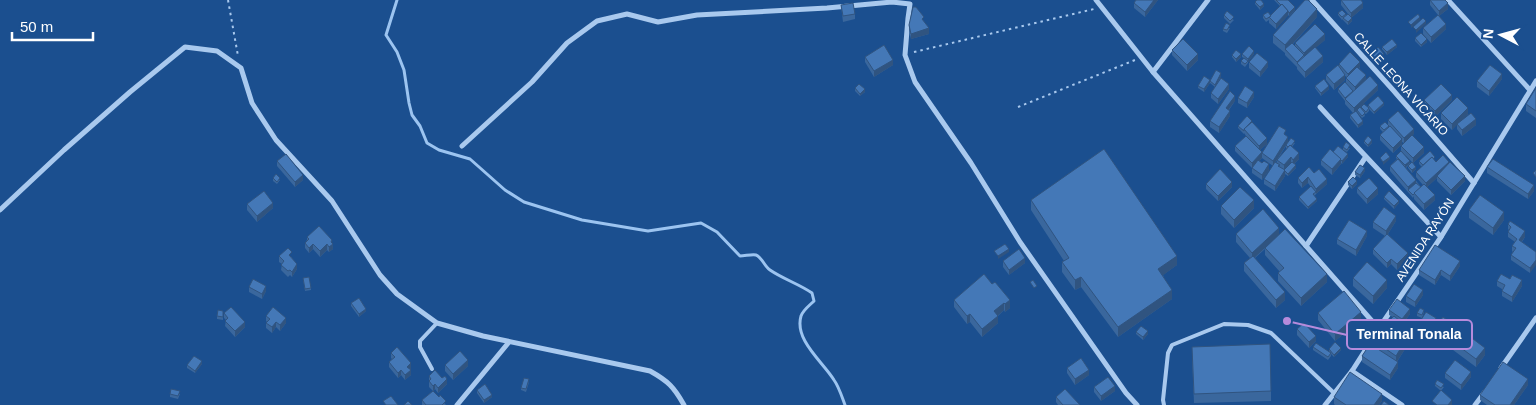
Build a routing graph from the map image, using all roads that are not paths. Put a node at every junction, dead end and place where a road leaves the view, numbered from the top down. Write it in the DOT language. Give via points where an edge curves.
graph roads {
  1 [pos="1096,0"];
  2 [pos="1208,0"];
  3 [pos="1312,0"];
  4 [pos="1448,0"];
  5 [pos="911,2"];
  6 [pos="1153,72"];
  7 [pos="1536,81"];
  8 [pos="1530,90"];
  9 [pos="1320,107"];
  10 [pos="462,146"];
  11 [pos="1365,158"];
  12 [pos="1474,183"];
  13 [pos="0,210"];
  14 [pos="1441,237"];
  15 [pos="1306,246"];
  16 [pos="1536,318"];
  17 [pos="437,323"];
  18 [pos="1379,328"];
  19 [pos="509,342"];
  20 [pos="432,369"];
  21 [pos="1352,371"];
  22 [pos="1497,373"];
  23 [pos="1486,389"];
  24 [pos="1334,393"];
  25 [pos="457,405"];
  26 [pos="684,405"];
  27 [pos="1137,405"];
  28 [pos="1164,405"];
  29 [pos="1325,405"];
  30 [pos="1402,405"];
  31 [pos="1475,405"];
  1 -- 6 [label="street"];
  2 -- 6 [label="street"];
  3 -- 12 [label="street, CALLE LEONA VICARIO"];
  4 -- 8 [label="street"];
  5 -- 10 [label="street" via="697,14 658,22 627,14 597,21 567,43 532,82"];
  5 -- 27 [label="street" via="905,54 915,82 1020,242"];
  6 -- 15 [label="street"];
  7 -- 8 [label="street, AVENIDA RAYÓN"];
  8 -- 12 [label="street, AVENIDA RAYÓN"];
  9 -- 11 [label="street"];
  11 -- 14 [label="street"];
  11 -- 15 [label="street"];
  12 -- 14 [label="street, AVENIDA RAYÓN"];
  13 -- 17 [label="street" via="64,150 185,47 217,50 241,68 252,103 276,140 332,201 380,274 398,294"];
  14 -- 18 [label="street, AVENIDA RAYÓN"];
  15 -- 18 [label="street"];
  16 -- 22 [label="street"];
  17 -- 19 [label="street"];
  17 -- 20 [label="lane" via="420,341"];
  18 -- 21 [label="street, AVENIDA RAYÓN"];
  19 -- 25 [label="street"];
  19 -- 26 [label="street" via="650,371 666,380"];
  21 -- 24 [label="street, AVENIDA RAYÓN"];
  21 -- 30 [label="street"];
  23 -- 31 [label="street"];
  24 -- 28 [label="lane" via="1271,333 1248,325 1224,324 1172,345 1168,353"];
  24 -- 29 [label="street, AVENIDA RAYÓN"];
}
